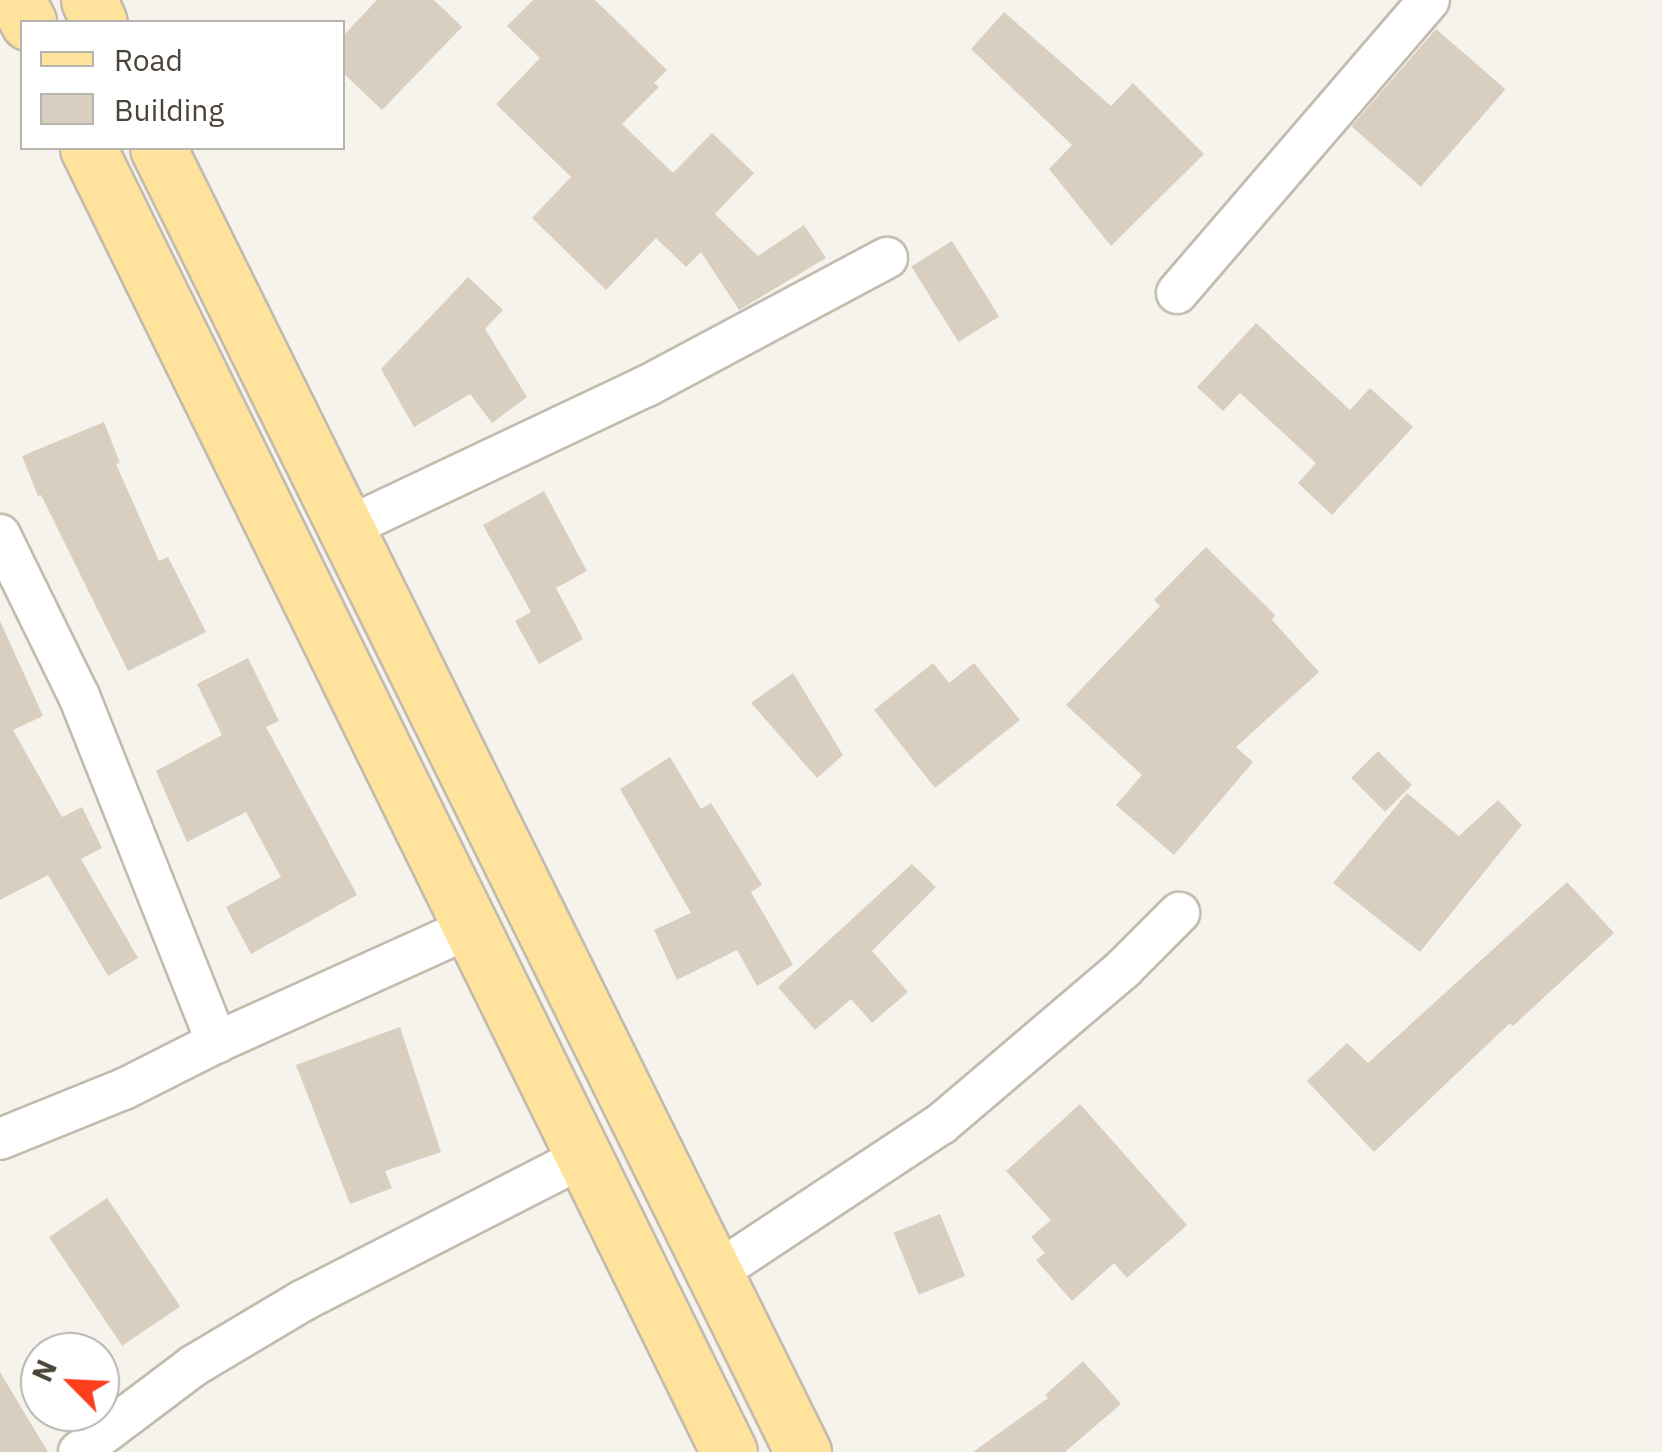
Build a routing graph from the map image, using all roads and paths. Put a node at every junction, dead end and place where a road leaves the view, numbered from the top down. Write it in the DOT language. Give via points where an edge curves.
graph roads {
  1 [pos="1429,0"];
  2 [pos="89,150"];
  3 [pos="159,150"];
  4 [pos="886,258"];
  5 [pos="1178,293"];
  6 [pos="344,530"];
  7 [pos="0,534"];
  8 [pos="1179,913"];
  9 [pos="470,928"];
  10 [pos="217,1042"];
  11 [pos="0,1139"];
  12 [pos="583,1157"];
  13 [pos="714,1274"];
  14 [pos="79,1452"];
  15 [pos="729,1452"];
  16 [pos="803,1452"];
  1 -- 5 [label="street"];
  2 -- 9 [label="main road"];
  3 -- 6 [label="main road"];
  4 -- 6 [label="street" via="647,386"];
  6 -- 13 [label="main road"];
  7 -- 10 [label="street" via="79,696"];
  8 -- 13 [label="street" via="941,1124"];
  9 -- 10 [label="street"];
  9 -- 12 [label="main road"];
  10 -- 11 [label="street"];
  12 -- 14 [label="street" via="302,1301 193,1366"];
  12 -- 15 [label="main road"];
  13 -- 16 [label="main road"];
}
